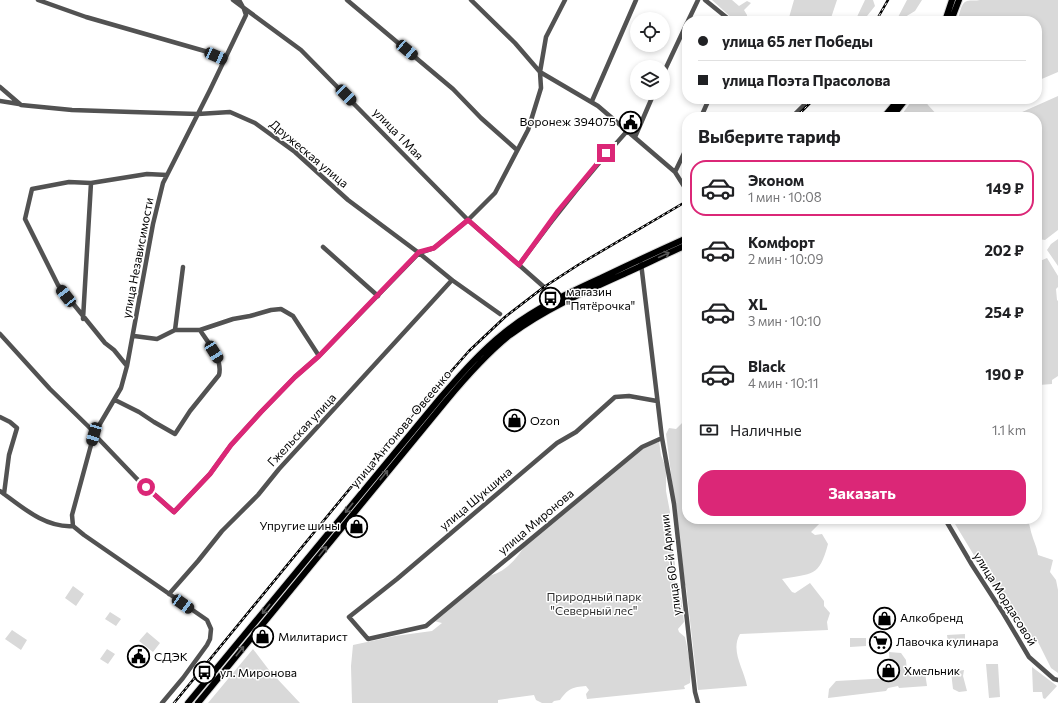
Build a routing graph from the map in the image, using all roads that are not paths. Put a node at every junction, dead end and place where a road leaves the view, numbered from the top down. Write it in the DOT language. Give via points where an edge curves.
graph roads {
  1 [pos="38,0"];
  2 [pos="233,0"];
  3 [pos="239,0"];
  4 [pos="347,0"];
  5 [pos="471,0"];
  6 [pos="566,0"];
  7 [pos="636,0"];
  8 [pos="698,0"];
  9 [pos="704,0"];
  10 [pos="952,0"];
  11 [pos="959,0"];
  12 [pos="242,6"];
  13 [pos="691,16"];
  14 [pos="725,16"];
  15 [pos="947,16"];
  16 [pos="953,16"];
  17 [pos="682,34"];
  18 [pos="225,59"];
  19 [pos="670,60"];
  20 [pos="540,72"];
  21 [pos="0,87"];
  22 [pos="651,100"];
  23 [pos="0,101"];
  24 [pos="592,101"];
  25 [pos="895,104"];
  26 [pos="902,104"];
  27 [pos="21,105"];
  28 [pos="804,105"];
  29 [pos="797,112"];
  30 [pos="888,112"];
  31 [pos="896,112"];
  32 [pos="198,114"];
  33 [pos="628,130"];
  34 [pos="634,137"];
  35 [pos="517,150"];
  36 [pos="682,157"];
  37 [pos="675,172"];
  38 [pos="166,175"];
  39 [pos="91,183"];
  40 [pos="682,183"];
  41 [pos="468,220"];
  42 [pos="682,241"];
  43 [pos="323,247"];
  44 [pos="682,247"];
  45 [pos="419,252"];
  46 [pos="641,262"];
  47 [pos="519,265"];
  48 [pos="184,267"];
  49 [pos="452,280"];
  50 [pos="544,287"];
  51 [pos="378,296"];
  52 [pos="500,314"];
  53 [pos="83,319"];
  54 [pos="175,330"];
  55 [pos="200,330"];
  56 [pos="0,334"];
  57 [pos="134,336"];
  58 [pos="319,356"];
  59 [pos="127,366"];
  60 [pos="115,400"];
  61 [pos="657,401"];
  62 [pos="0,417"];
  63 [pos="94,434"];
  64 [pos="662,438"];
  65 [pos="2,492"];
  66 [pos="948,524"];
  67 [pos="75,527"];
  68 [pos="329,538"];
  69 [pos="168,594"];
  70 [pos="426,626"];
  71 [pos="1058,680"];
  72 [pos="162,703"];
  73 [pos="188,703"];
  74 [pos="198,703"];
  75 [pos="698,703"];
  1 -- 18 [label="street"];
  2 -- 12 [label="street, улица 1 Мая"];
  3 -- 12 [label="street, улица Независимости"];
  4 -- 35 [label="street" via="453,89"];
  5 -- 20 [label="street" via="515,43"];
  6 -- 20 [label="street" via="546,37"];
  7 -- 24 [label="street"];
  8 -- 13 [label="street"];
  9 -- 14 [label="street"];
  10 -- 15 [label="highway"];
  11 -- 16 [label="highway"];
  12 -- 18 [label="street, улица Независимости" via="246,15"];
  12 -- 41 [label="street, улица 1 Мая" via="301,50"];
  17 -- 19 [label="street"];
  18 -- 32 [label="street, улица Независимости"];
  20 -- 24 [label="street"];
  20 -- 35 [label="street" via="541,88 528,130"];
  21 -- 27 [label="street"];
  22 -- 34 [label="street"];
  23 -- 27 [label="street, Дружеская улица"];
  24 -- 33 [label="street"];
  25 -- 30 [label="highway"];
  26 -- 31 [label="highway"];
  27 -- 32 [label="street, Дружеская улица" via="72,110"];
  28 -- 29 [label="street"];
  32 -- 38 [label="street, улица Независимости"];
  32 -- 45 [label="street, Дружеская улица" via="230,112 255,123 295,152 348,200"];
  33 -- 34 [label="street"];
  33 -- 47 [label="street" via="558,211"];
  34 -- 37 [label="street"];
  35 -- 41 [label="street" via="495,193"];
  36 -- 37 [label="street"];
  37 -- 40 [label="street"];
  38 -- 39 [label="street" via="147,174"];
  38 -- 57 [label="street, улица Независимости" via="153,224"];
  39 -- 53 [label="street"];
  39 -- 53 [label="street" via="69,182 32,189 25,219 58,286"];
  41 -- 45 [label="street" via="434,248"];
  41 -- 47 [label="street, улица 1 Мая"];
  42 -- 46 [label="highway, улица Антонова-Овсеенко"];
  43 -- 51 [label="street"];
  46 -- 44 [label="highway, улица Антонова-Овсеенко, one-way"];
  45 -- 49 [label="street, Дружеская улица"];
  45 -- 51 [label="street"];
  46 -- 61 [label="street, улица 60-й Армии"];
  46 -- 68 [label="highway, улица Антонова-Овсеенко" via="559,298 506,331 485,349 461,374"];
  47 -- 50 [label="street, улица 1 Мая"];
  48 -- 54 [label="street"];
  49 -- 52 [label="street, Дружеская улица"];
  49 -- 69 [label="street, Гжельская улица" via="258,495 222,531"];
  51 -- 58 [label="street"];
  53 -- 59 [label="street"];
  54 -- 55 [label="street"];
  54 -- 57 [label="street" via="157,339"];
  55 -- 58 [label="street" via="233,319 281,310 292,316"];
  55 -- 60 [label="street" via="218,359 221,369 174,434"];
  56 -- 63 [label="street"];
  57 -- 59 [label="street, улица Независимости"];
  58 -- 63 [label="street" via="261,412 231,445 210,474 174,512 137,479"];
  59 -- 60 [label="street, улица Независимости"];
  60 -- 63 [label="street, улица Независимости"];
  61 -- 64 [label="street, улица 60-й Армии"];
  61 -- 70 [label="street, улица Шукшина" via="629,396 616,397 576,432 557,443 349,617 368,639"];
  62 -- 65 [label="street" via="17,428"];
  63 -- 67 [label="street, улица Независимости" via="72,515"];
  64 -- 70 [label="street, улица Миронова" via="642,446"];
  64 -- 75 [label="street, улица 60-й Армии" via="674,504"];
  65 -- 67 [label="street" via="35,516"];
  66 -- 71 [label="street, улица Мордасовой" via="1029,657"];
  67 -- 69 [label="street"];
  68 -- 73 [label="highway, улица Антонова-Овсеенко, one-way"];
  74 -- 68 [label="highway, улица Антонова-Овсеенко, one-way"];
  69 -- 72 [label="street" via="207,620 212,629 208,645"];
}
